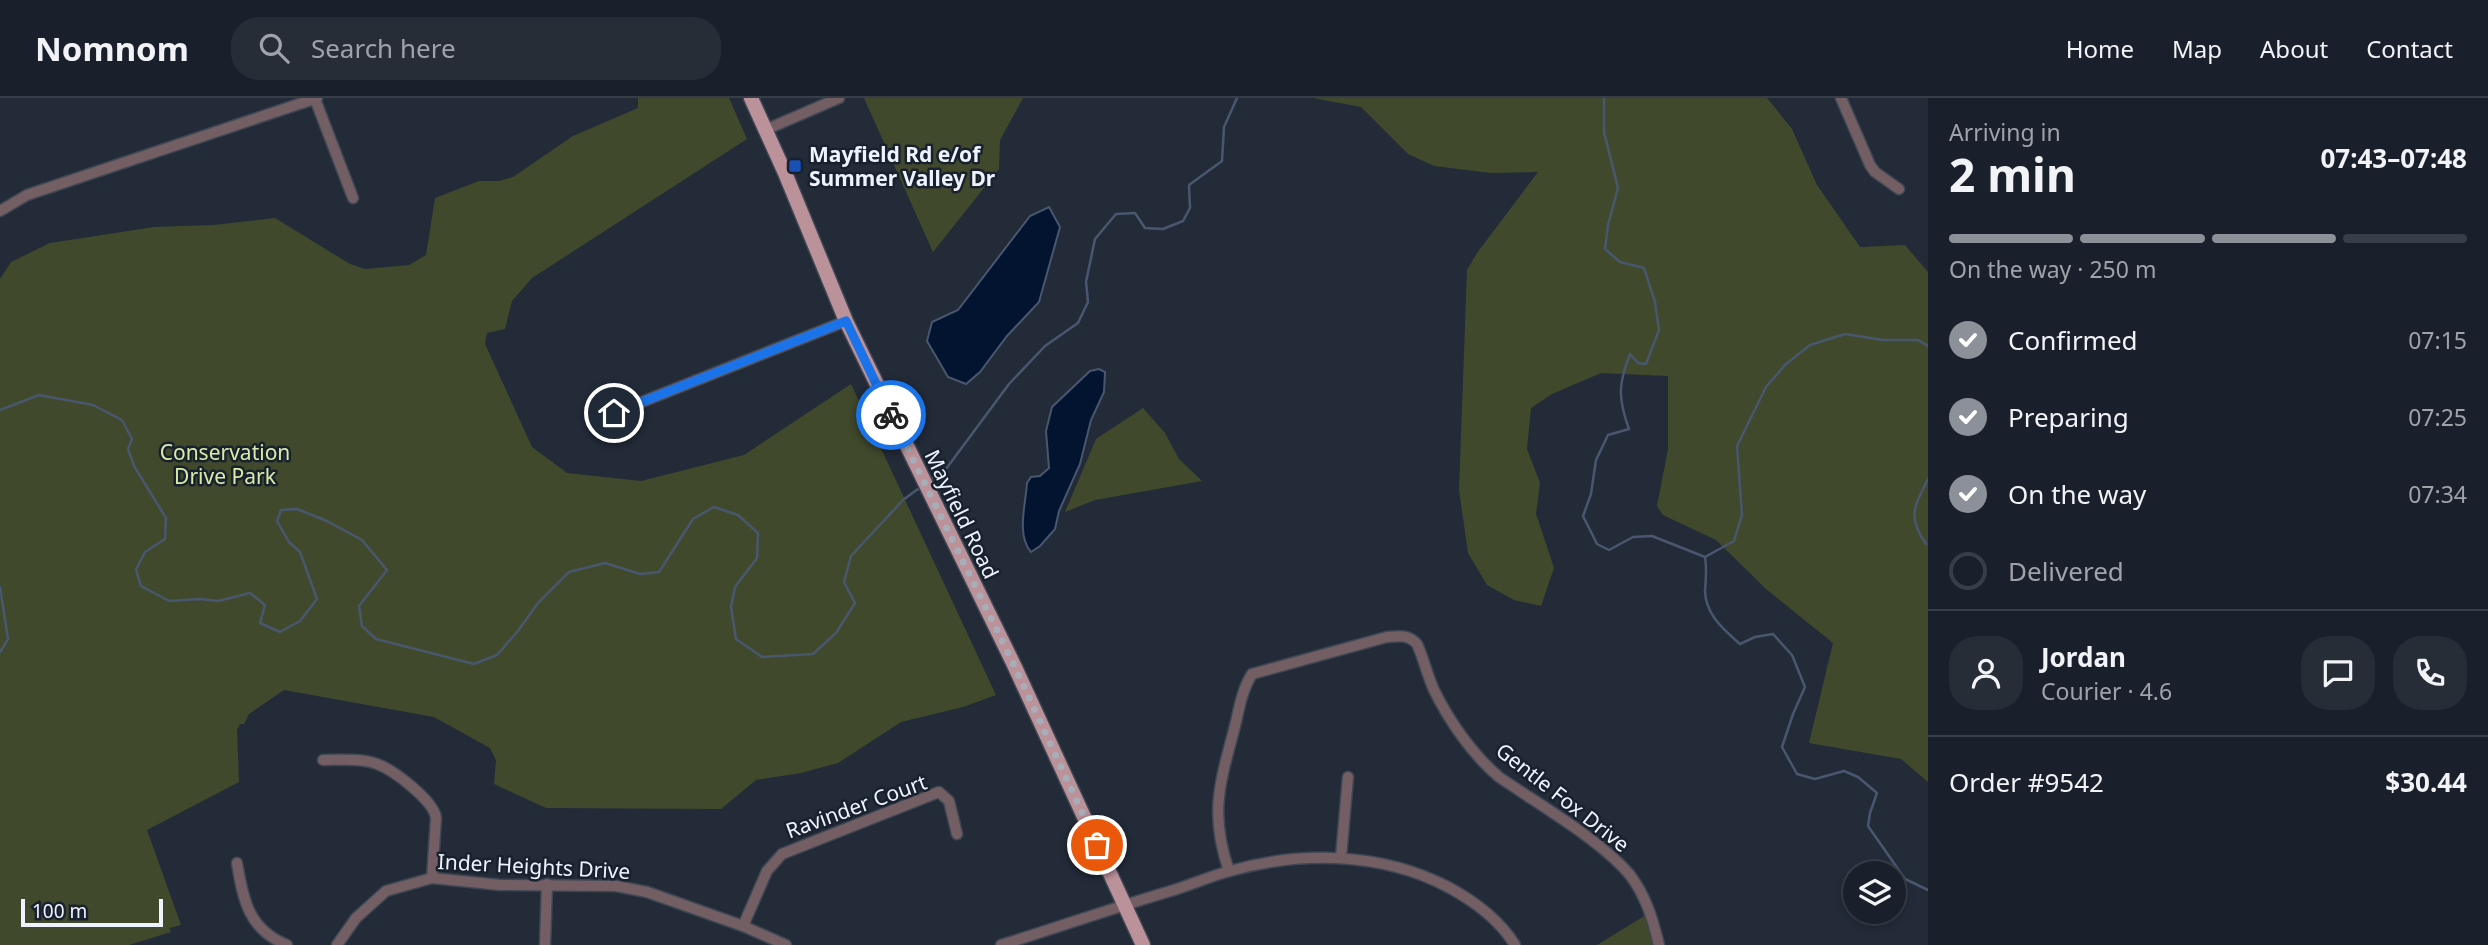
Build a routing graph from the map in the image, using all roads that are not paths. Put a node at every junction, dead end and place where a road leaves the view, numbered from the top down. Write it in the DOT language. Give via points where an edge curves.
graph roads {
  1 [pos="316,98"];
  2 [pos="751,98"];
  3 [pos="839,98"];
  4 [pos="1841,98"];
  5 [pos="765,130"];
  6 [pos="1899,189"];
  7 [pos="353,198"];
  8 [pos="0,211"];
  9 [pos="846,321"];
  10 [pos="614,413"];
  11 [pos="323,760"];
  12 [pos="1348,777"];
  13 [pos="957,834"];
  14 [pos="1340,857"];
  15 [pos="237,863"];
  16 [pos="1229,871"];
  17 [pos="432,878"];
  18 [pos="547,884"];
  19 [pos="1125,904"];
  20 [pos="744,926"];
  21 [pos="287,945"];
  22 [pos="337,945"];
  23 [pos="545,945"];
  24 [pos="786,945"];
  25 [pos="1001,945"];
  26 [pos="1143,945"];
  27 [pos="1515,945"];
  28 [pos="1659,945"];
  1 -- 7 [label="street"];
  1 -- 8 [label="street" via="27,195"];
  2 -- 5 [label="main road, Mayfield Road"];
  3 -- 5 [label="street"];
  4 -- 6 [label="street" via="1870,165"];
  5 -- 9 [label="main road, Mayfield Road"];
  9 -- 10 [label="street"];
  9 -- 19 [label="main road, Mayfield Road"];
  11 -- 17 [label="street" via="376,763 429,801 436,818"];
  12 -- 14 [label="street"];
  13 -- 20 [label="street, Ravinder Court" via="949,801 939,792 782,854 767,871"];
  14 -- 16 [label="street" via="1271,862"];
  14 -- 27 [label="street" via="1388,864 1436,881 1475,901"];
  15 -- 21 [label="street" via="242,898 255,922 272,939"];
  16 -- 19 [label="street"];
  16 -- 28 [label="street, Gentle Fox Drive" via="1217,827 1218,789 1252,674 1402,635 1417,644 1434,690 1485,765 1597,846 1630,876 1650,910"];
  17 -- 18 [label="street, Inder Heights Drive"];
  17 -- 22 [label="street, Inder Heights Drive" via="386,891 356,918"];
  18 -- 20 [label="street, Inder Heights Drive" via="616,886 647,892"];
  18 -- 23 [label="street"];
  19 -- 25 [label="street"];
  19 -- 26 [label="main road, Mayfield Road"];
  20 -- 24 [label="street, Inder Heights Drive"];
}
